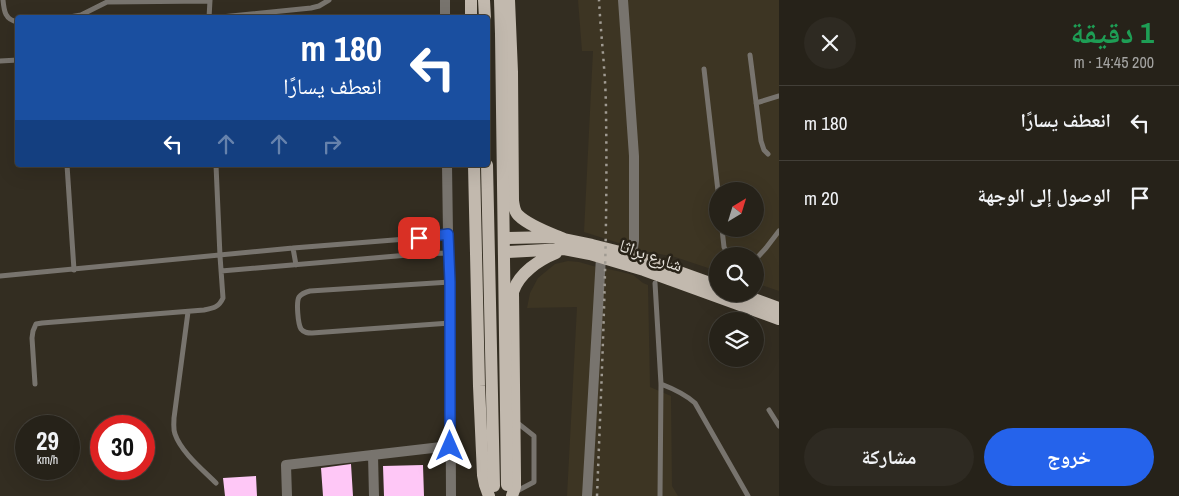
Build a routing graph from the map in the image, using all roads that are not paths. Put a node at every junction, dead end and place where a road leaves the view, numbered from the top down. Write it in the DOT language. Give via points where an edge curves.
graph roads {
  1 [pos="3,0"];
  2 [pos="329,0"];
  3 [pos="445,0"];
  4 [pos="471,0"];
  5 [pos="484,0"];
  6 [pos="500,0"];
  7 [pos="509,0"];
  8 [pos="623,0"];
  9 [pos="210,1"];
  10 [pos="90,14"];
  11 [pos="210,15"];
  12 [pos="240,15"];
  13 [pos="445,15"];
  14 [pos="471,15"];
  15 [pos="485,15"];
  16 [pos="15,21"];
  17 [pos="750,56"];
  18 [pos="15,60"];
  19 [pos="0,61"];
  20 [pos="704,69"];
  21 [pos="779,96"];
  22 [pos="756,102"];
  23 [pos="768,154"];
  24 [pos="67,167"];
  25 [pos="216,167"];
  26 [pos="447,167"];
  27 [pos="474,167"];
  28 [pos="488,167"];
  29 [pos="717,182"];
  30 [pos="779,231"];
  31 [pos="448,234"];
  32 [pos="506,238"];
  33 [pos="564,244"];
  34 [pos="294,248"];
  35 [pos="764,250"];
  36 [pos="506,252"];
  37 [pos="448,253"];
  38 [pos="632,255"];
  39 [pos="220,256"];
  40 [pos="601,257"];
  41 [pos="296,265"];
  42 [pos="74,270"];
  43 [pos="221,271"];
  44 [pos="0,276"];
  45 [pos="450,282"];
  46 [pos="655,283"];
  47 [pos="709,283"];
  48 [pos="762,302"];
  49 [pos="779,308"];
  50 [pos="188,312"];
  51 [pos="779,318"];
  52 [pos="450,323"];
  53 [pos="35,384"];
  54 [pos="661,384"];
  55 [pos="769,410"];
  56 [pos="514,421"];
  57 [pos="779,426"];
  58 [pos="450,446"];
  59 [pos="372,455"];
  60 [pos="216,483"];
  61 [pos="492,493"];
  62 [pos="510,493"];
  63 [pos="661,495"];
  64 [pos="287,496"];
  65 [pos="374,496"];
  66 [pos="451,496"];
  67 [pos="587,496"];
  68 [pos="748,496"];
  1 -- 16 [label="lane" via="5,15"];
  2 -- 12 [label="lane" via="311,8"];
  3 -- 13 [label="street"];
  4 -- 14 [label="main road"];
  5 -- 15 [label="main road"];
  6 -- 62 [label="main road, bridge"];
  7 -- 33 [label="main road" via="514,208 517,214"];
  8 -- 38 [label="street" via="634,156"];
  9 -- 10 [label="lane" via="107,2"];
  9 -- 11 [label="lane"];
  17 -- 22 [label="lane"];
  18 -- 19 [label="lane"];
  20 -- 29 [label="lane"];
  21 -- 22 [label="lane"];
  22 -- 23 [label="lane" via="761,141"];
  24 -- 42 [label="lane"];
  25 -- 39 [label="lane"];
  26 -- 31 [label="street"];
  27 -- 61 [label="main road" via="481,238 479,386 483,475 485,485"];
  28 -- 61 [label="main road, bridge"];
  30 -- 35 [label="lane"];
  31 -- 34 [label="lane"];
  31 -- 37 [label="street"];
  32 -- 33 [label="main road, شارع براثا" via="553,238"];
  33 -- 36 [label="main road, شارع براثا"];
  33 -- 38 [label="main road, شارع براثا"];
  33 -- 40 [label="main road, شارع براثا"];
  33 -- 56 [label="main road" via="526,272 513,292"];
  34 -- 39 [label="lane"];
  34 -- 41 [label="lane"];
  37 -- 41 [label="lane"];
  37 -- 45 [label="street"];
  38 -- 47 [label="main road, شارع براثا"];
  39 -- 42 [label="lane"];
  39 -- 43 [label="lane"];
  40 -- 51 [label="main road, شارع براثا"];
  40 -- 67 [label="street"];
  41 -- 43 [label="lane"];
  42 -- 44 [label="lane"];
  43 -- 50 [label="lane" via="221,304"];
  45 -- 52 [label="street"];
  45 -- 52 [label="lane" via="310,292 298,300 299,323 306,333"];
  46 -- 54 [label="lane"];
  48 -- 49 [label="main road"];
  50 -- 53 [label="lane" via="36,324 32,338"];
  50 -- 60 [label="lane" via="174,432 185,451"];
  52 -- 58 [label="street"];
  54 -- 63 [label="lane"];
  54 -- 68 [label="lane" via="688,396 695,404"];
  55 -- 57 [label="lane"];
  56 -- 62 [label="main road" via="515,487"];
  56 -- 62 [label="lane" via="534,436 534,482"];
  58 -- 59 [label="street"];
  58 -- 66 [label="street"];
  59 -- 64 [label="street" via="286,465"];
  59 -- 65 [label="street"];
}
